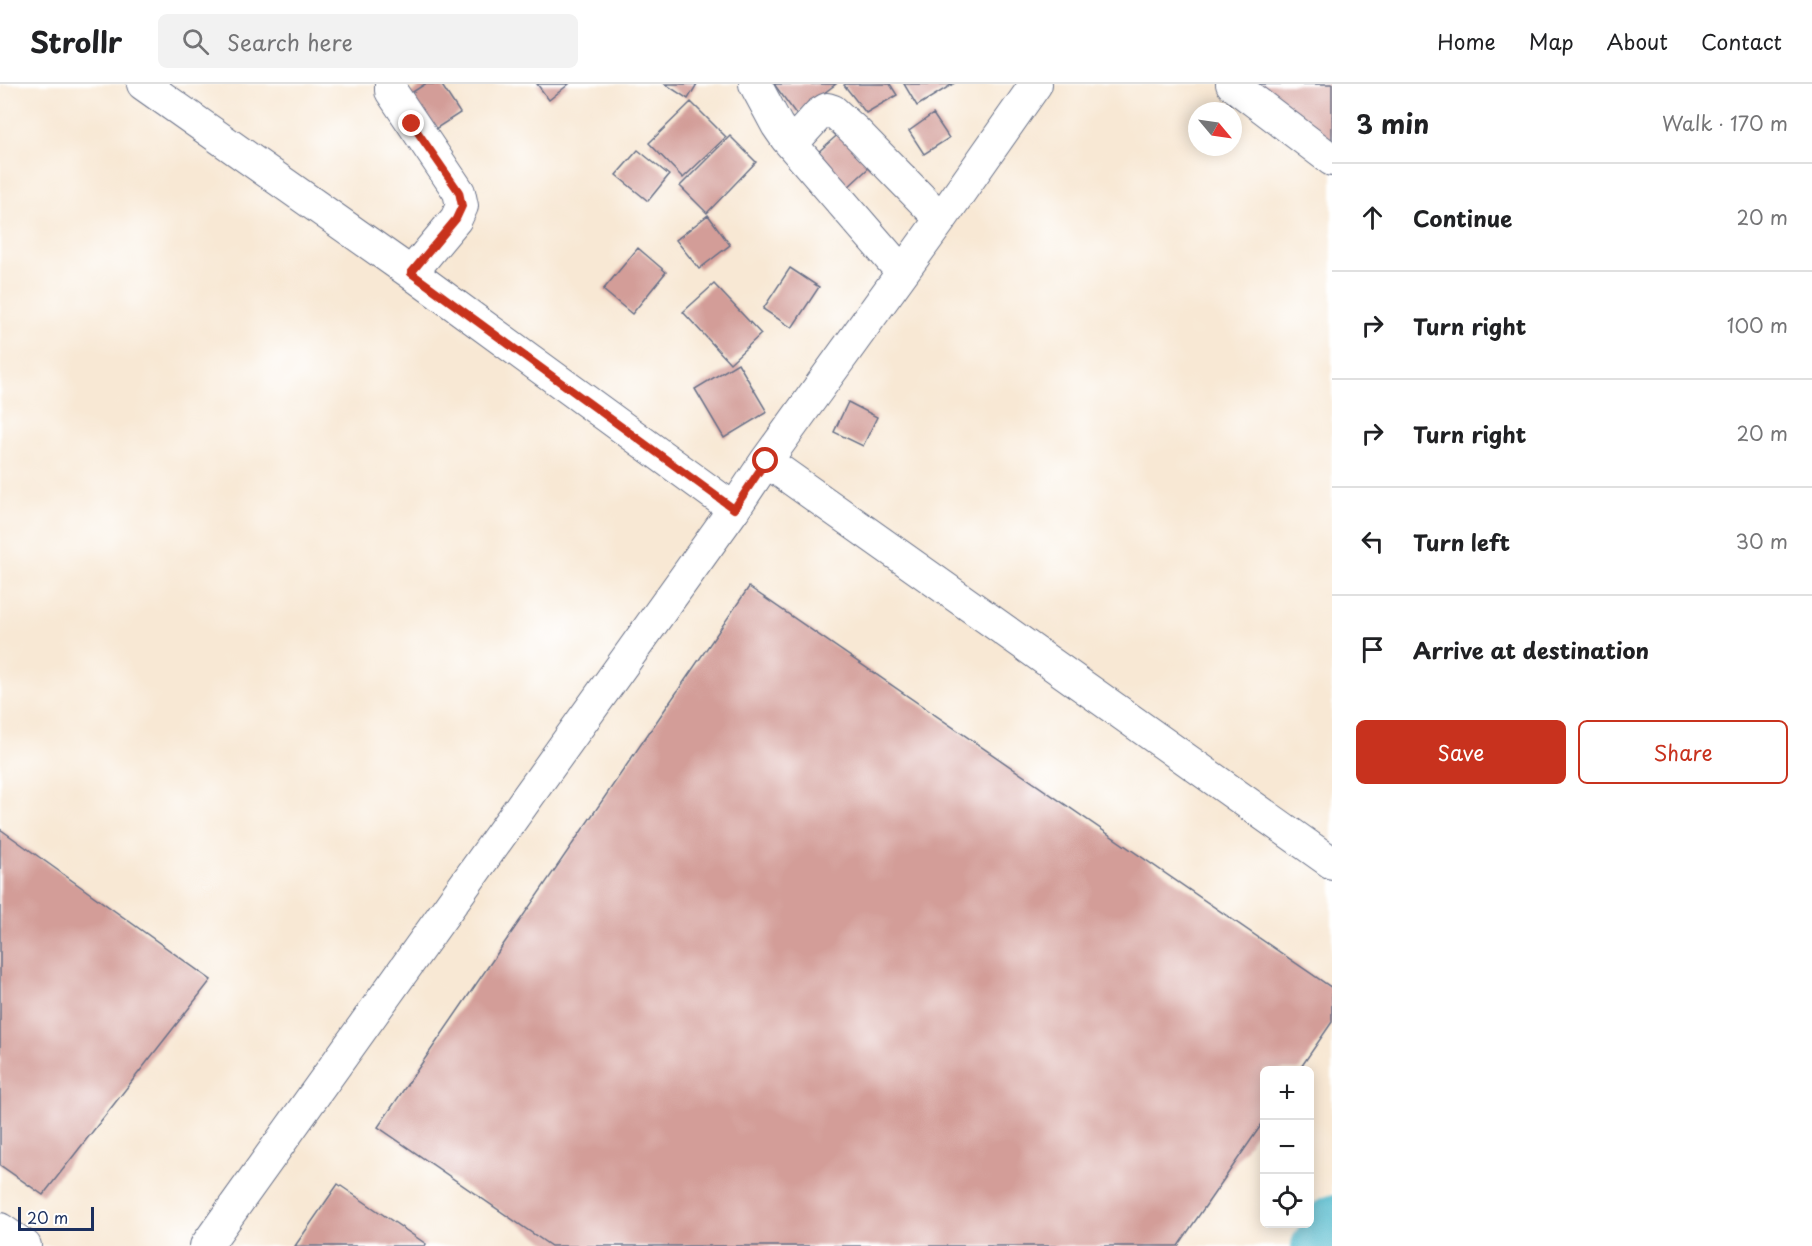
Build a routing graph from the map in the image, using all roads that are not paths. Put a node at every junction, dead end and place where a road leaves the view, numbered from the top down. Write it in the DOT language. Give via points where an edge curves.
graph roads {
  1 [pos="143,84"];
  2 [pos="391,84"];
  3 [pos="755,84"];
  4 [pos="1036,84"];
  5 [pos="1232,84"];
  6 [pos="786,138"];
  7 [pos="1332,160"];
  8 [pos="941,219"];
  9 [pos="903,272"];
  10 [pos="411,273"];
  11 [pos="766,461"];
  12 [pos="734,509"];
  13 [pos="1332,863"];
  14 [pos="0,1229"];
  15 [pos="25,1246"];
  16 [pos="206,1246"];
  1 -- 10 [label="street"];
  2 -- 10 [label="street" via="459,192 462,206 456,219"];
  3 -- 6 [label="street"];
  4 -- 8 [label="street"];
  5 -- 7 [label="street"];
  6 -- 8 [label="street" via="799,135 827,109 833,111"];
  6 -- 9 [label="street"];
  8 -- 9 [label="street"];
  9 -- 11 [label="street"];
  10 -- 12 [label="street"];
  11 -- 12 [label="street"];
  11 -- 13 [label="street"];
  12 -- 16 [label="street"];
  14 -- 15 [label="street"];
}
